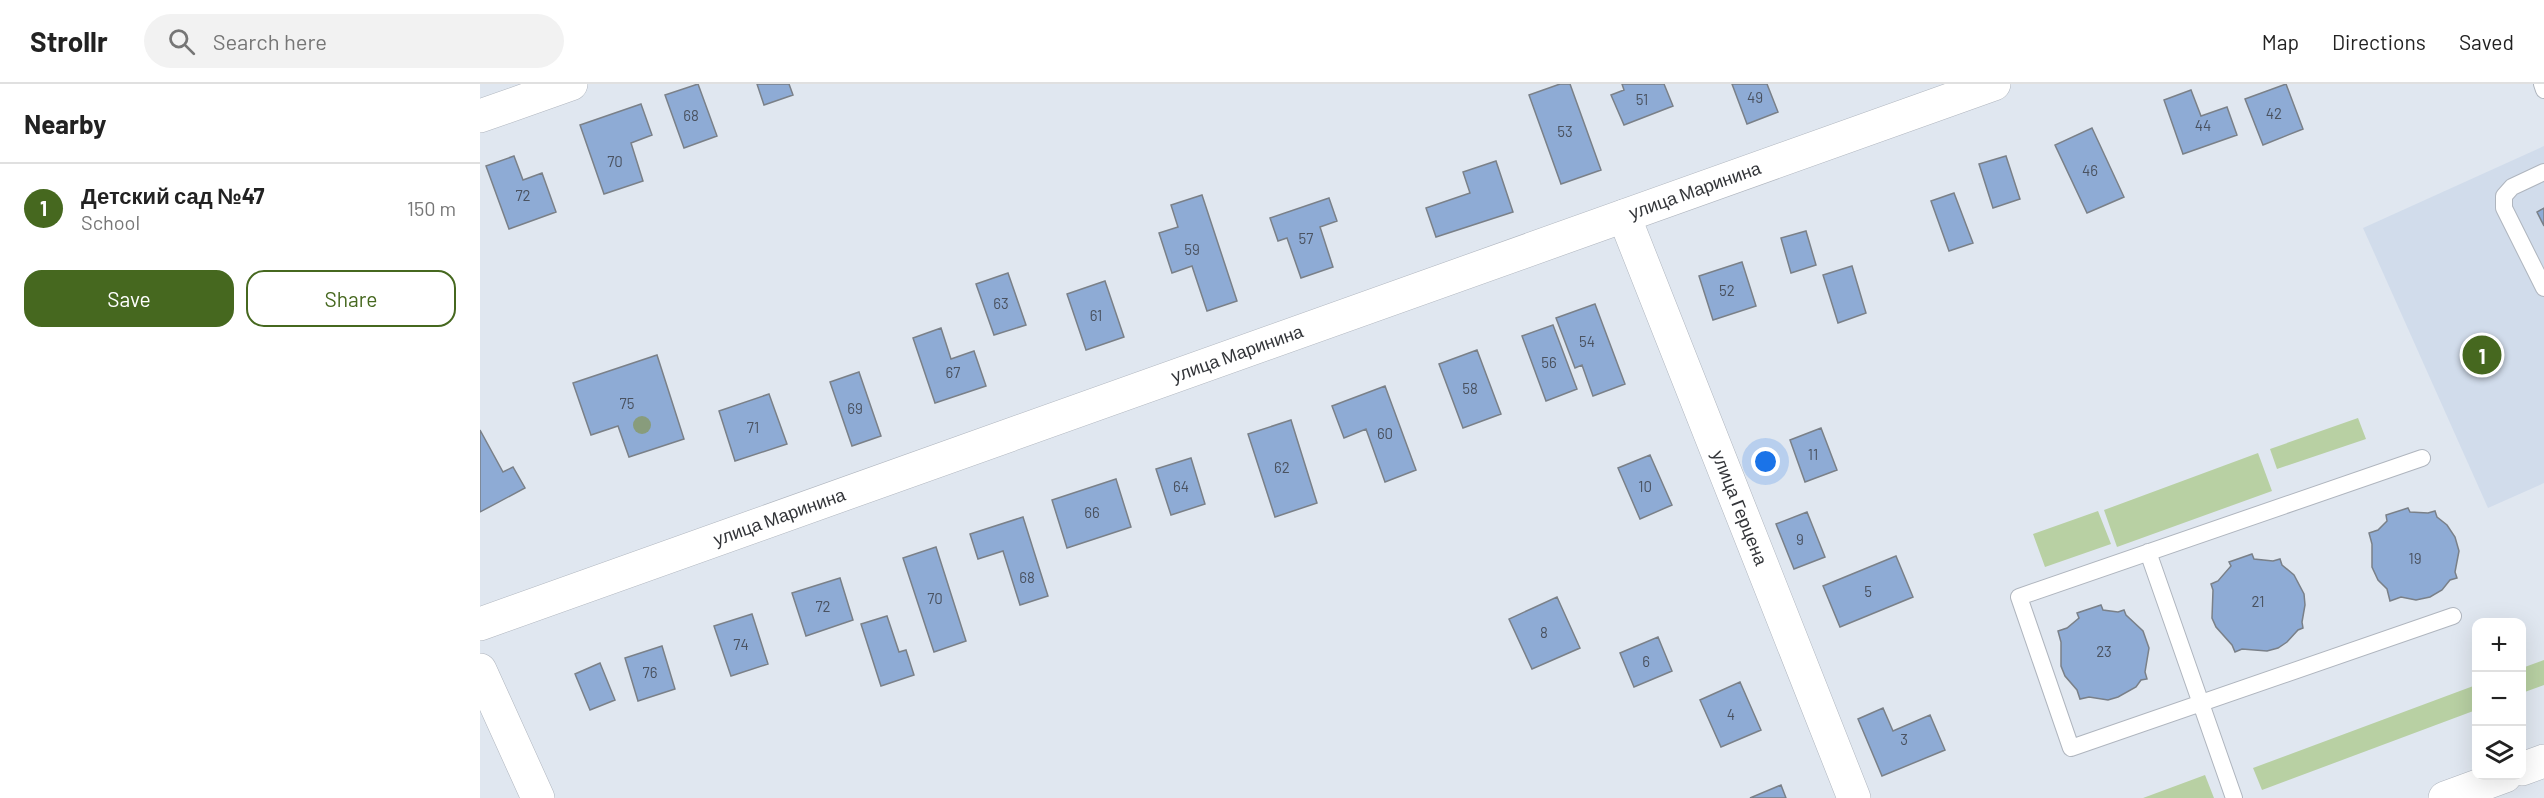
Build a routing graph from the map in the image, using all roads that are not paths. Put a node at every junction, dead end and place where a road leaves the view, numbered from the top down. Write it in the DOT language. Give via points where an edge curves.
graph roads {
  1 [pos="571,84"];
  2 [pos="1994,84"];
  3 [pos="2542,84"];
  4 [pos="2544,90"];
  5 [pos="480,116"];
  6 [pos="2544,172"];
  7 [pos="1624,216"];
  8 [pos="2544,288"];
  9 [pos="2422,458"];
  10 [pos="2148,552"];
  11 [pos="2453,616"];
  12 [pos="480,624"];
  13 [pos="480,670"];
  14 [pos="2200,703"];
  15 [pos="2544,761"];
  16 [pos="2526,768"];
  17 [pos="2494,780"];
  18 [pos="538,798"];
  19 [pos="1854,798"];
  20 [pos="2234,798"];
  21 [pos="2445,798"];
  1 -- 5 [label="street"];
  2 -- 7 [label="street, улица Маринина"];
  3 -- 4 [label="lane"];
  6 -- 8 [label="lane" via="2504,196 2504,208"];
  7 -- 12 [label="street, улица Маринина"];
  7 -- 19 [label="street, улица Герцена"];
  9 -- 10 [label="lane"];
  10 -- 14 [label="lane"];
  10 -- 14 [label="lane" via="2019,597 2071,748"];
  11 -- 14 [label="lane"];
  13 -- 18 [label="street"];
  14 -- 20 [label="lane"];
  15 -- 16 [label="street"];
  17 -- 21 [label="street"];
}
